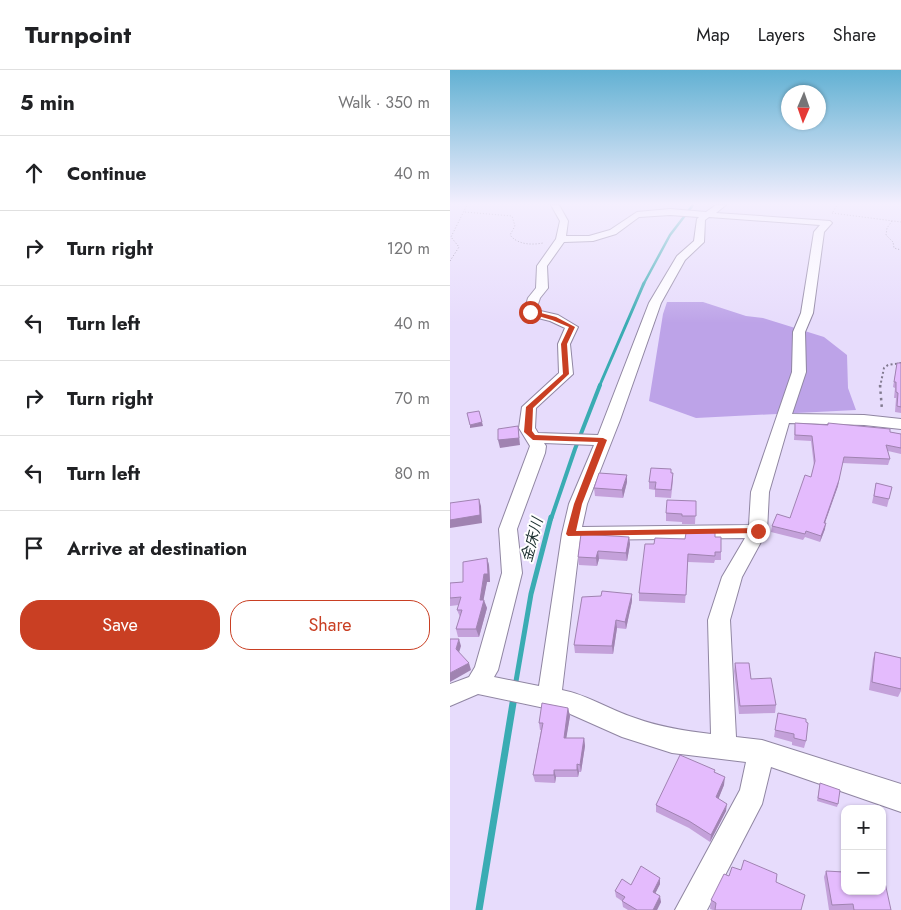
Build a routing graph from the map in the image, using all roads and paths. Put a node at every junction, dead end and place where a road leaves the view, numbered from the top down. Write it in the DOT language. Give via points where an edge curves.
graph roads {
  1 [pos="457,244"];
  2 [pos="557,244"];
  3 [pos="697,244"];
  4 [pos="816,244"];
  5 [pos="450,260"];
  6 [pos="901,363"];
  7 [pos="784,418"];
  8 [pos="883,422"];
  9 [pos="901,424"];
  10 [pos="533,438"];
  11 [pos="598,440"];
  12 [pos="758,531"];
  13 [pos="571,534"];
  14 [pos="482,685"];
  15 [pos="450,695"];
  16 [pos="549,698"];
  17 [pos="724,748"];
  18 [pos="762,752"];
  19 [pos="901,798"];
  20 [pos="690,910"];
  1 -- 5 [label="path" via="459,247"];
  2 -- 10 [label="street" via="542,266 542,288 534,298 530,312 572,327 564,344 566,374 529,407 527,428"];
  3 -- 11 [label="street" via="681,258 655,303"];
  4 -- 7 [label="street" via="807,313 799,332 800,372"];
  6 -- 8 [label="path" via="884,368 880,387"];
  7 -- 8 [label="street"];
  7 -- 12 [label="street" via="760,492"];
  8 -- 9 [label="street"];
  10 -- 11 [label="street"];
  10 -- 14 [label="street" via="538,446 536,454 508,528 512,572"];
  11 -- 13 [label="street"];
  12 -- 13 [label="street"];
  12 -- 17 [label="street" via="732,576 719,620"];
  13 -- 16 [label="street"];
  14 -- 15 [label="street"];
  14 -- 16 [label="street"];
  16 -- 17 [label="street" via="571,703 630,729 672,741"];
  17 -- 18 [label="street"];
  18 -- 19 [label="street"];
  18 -- 20 [label="street" via="752,794"];
}
